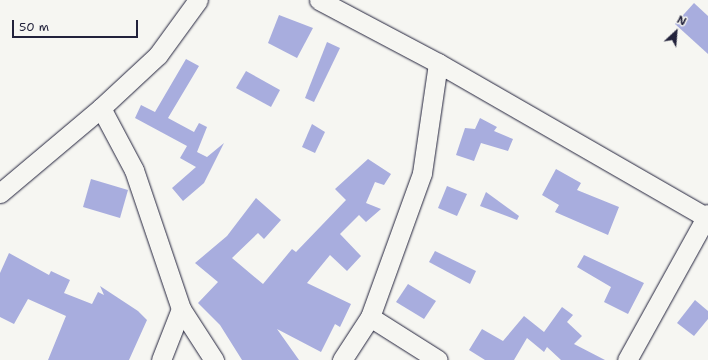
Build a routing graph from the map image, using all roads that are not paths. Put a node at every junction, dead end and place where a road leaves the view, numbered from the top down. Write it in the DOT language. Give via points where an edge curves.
graph roads {
  1 [pos="198,0"];
  2 [pos="320,0"];
  3 [pos="438,63"];
  4 [pos="102,108"];
  5 [pos="0,194"];
  6 [pos="707,216"];
  7 [pos="181,309"];
  8 [pos="370,317"];
  9 [pos="630,359"];
  10 [pos="161,360"];
  11 [pos="214,360"];
  12 [pos="342,360"];
  13 [pos="438,360"];
  1 -- 4 [label="street" via="158,55"];
  2 -- 3 [label="street"];
  3 -- 6 [label="street"];
  3 -- 8 [label="street" via="422,173"];
  4 -- 5 [label="street"];
  4 -- 7 [label="street" via="134,170"];
  6 -- 9 [label="street"];
  7 -- 10 [label="street"];
  7 -- 11 [label="street"];
  8 -- 12 [label="street"];
  8 -- 13 [label="street"];
}
